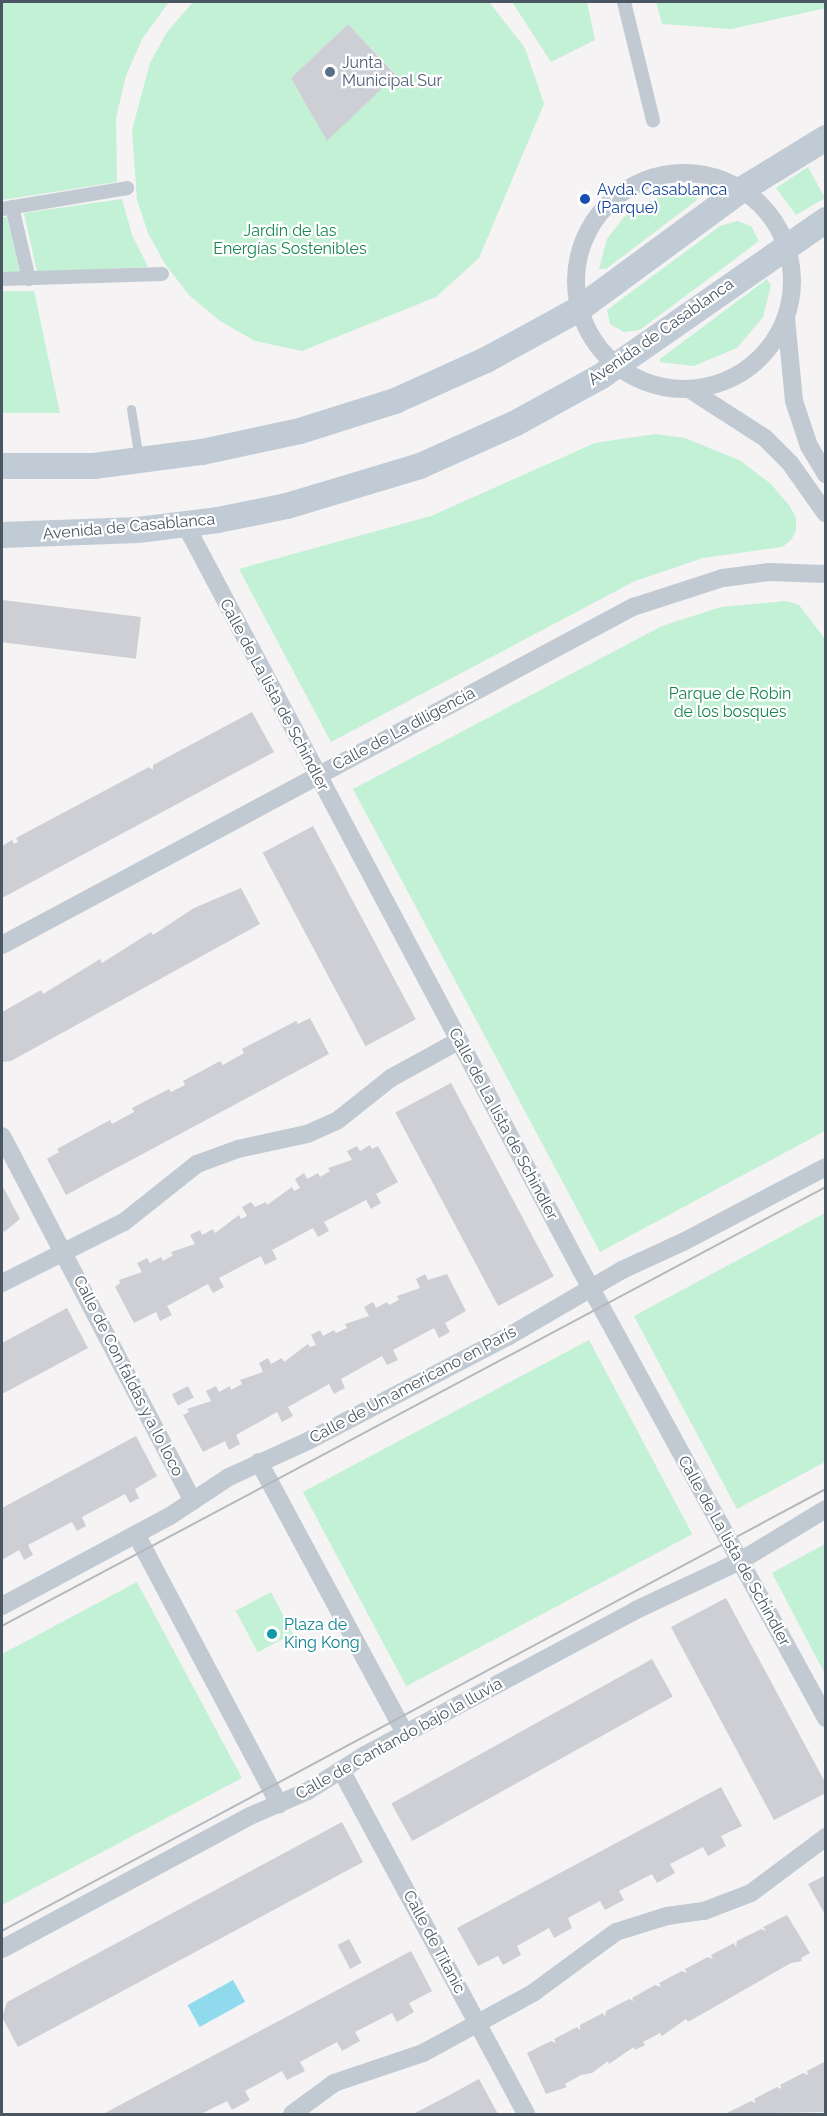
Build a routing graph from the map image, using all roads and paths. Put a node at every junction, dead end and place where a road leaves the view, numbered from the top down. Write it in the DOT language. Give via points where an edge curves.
graph roads {
  1 [pos="624,2"];
  2 [pos="653,120"];
  3 [pos="825,138"];
  4 [pos="127,188"];
  5 [pos="741,190"];
  6 [pos="7,208"];
  7 [pos="825,219"];
  8 [pos="786,244"];
  9 [pos="162,274"];
  10 [pos="2,279"];
  11 [pos="29,279"];
  12 [pos="579,309"];
  13 [pos="786,316"];
  14 [pos="617,366"];
  15 [pos="689,389"];
  16 [pos="131,409"];
  17 [pos="139,462"];
  18 [pos="2,466"];
  19 [pos="825,474"];
  20 [pos="825,514"];
  21 [pos="186,526"];
  22 [pos="2,535"];
  23 [pos="825,567"];
  24 [pos="825,574"];
  25 [pos="825,585"];
  26 [pos="317,776"];
  27 [pos="2,945"];
  28 [pos="458,1041"];
  29 [pos="2,1136"];
  30 [pos="825,1167"];
  31 [pos="63,1251"];
  32 [pos="2,1283"];
  33 [pos="591,1287"];
  34 [pos="259,1462"];
  35 [pos="193,1501"];
  36 [pos="825,1509"];
  37 [pos="136,1534"];
  38 [pos="740,1561"];
  39 [pos="2,1606"];
  40 [pos="825,1719"];
  41 [pos="405,1733"];
  42 [pos="341,1770"];
  43 [pos="279,1804"];
  44 [pos="825,1837"];
  45 [pos="2,1949"];
  46 [pos="477,2023"];
  47 [pos="292,2115"];
  48 [pos="526,2115"];
  1 -- 2 [label="street"];
  3 -- 5 [label="main road"];
  4 -- 6 [label="street"];
  5 -- 8 [label="street" via="769,216"];
  5 -- 12 [label="main road"];
  5 -- 12 [label="street" via="713,176 680,173 648,179 623,193 597,218 580,252 575,286"];
  6 -- 11 [label="street"];
  7 -- 8 [label="main road, Avenida de Casablanca"];
  8 -- 13 [label="street" via="793,263 794,284"];
  8 -- 14 [label="main road, Avenida de Casablanca"];
  9 -- 11 [label="street"];
  10 -- 11 [label="street"];
  12 -- 14 [label="street" via="591,334"];
  12 -- 17 [label="main road" via="486,360 385,404 257,442"];
  13 -- 15 [label="street" via="772,345 746,369 723,382"];
  13 -- 19 [label="street" via="794,401 809,446"];
  14 -- 15 [label="street" via="638,381"];
  14 -- 21 [label="main road, Avenida de Casablanca" via="514,424 420,465 287,506"];
  15 -- 20 [label="street" via="765,438 790,463"];
  16 -- 17 [label="lane"];
  17 -- 18 [label="main road"];
  21 -- 22 [label="main road, Avenida de Casablanca"];
  21 -- 26 [label="street, Calle de La lista de Schindler"];
  23 -- 24 [label="street"];
  24 -- 25 [label="street"];
  24 -- 26 [label="street, Calle de La diligencia" via="746,574 655,598"];
  26 -- 27 [label="street, Calle de La diligencia"];
  26 -- 28 [label="street, Calle de La lista de Schindler"];
  28 -- 31 [label="street" via="391,1078 338,1120 307,1134 238,1149 197,1164 124,1222"];
  28 -- 33 [label="street, Calle de La lista de Schindler"];
  29 -- 31 [label="street"];
  30 -- 33 [label="street, Calle de Un americano en París"];
  31 -- 32 [label="street"];
  31 -- 35 [label="street, Calle de Con faldas y a lo loco"];
  33 -- 34 [label="street, Calle de Un americano en París" via="509,1336 308,1441"];
  33 -- 38 [label="street, Calle de La lista de Schindler"];
  34 -- 35 [label="street, Calle de Un americano en París"];
  34 -- 41 [label="street"];
  35 -- 37 [label="street, Calle de Un americano en París"];
  36 -- 38 [label="street, Calle de Cantando bajo la lluvia"];
  37 -- 39 [label="street, Calle de Un americano en París"];
  37 -- 43 [label="street"];
  38 -- 40 [label="street, Calle de La lista de Schindler"];
  38 -- 41 [label="street, Calle de Cantando bajo la lluvia" via="636,1610"];
  41 -- 42 [label="street, Calle de Cantando bajo la lluvia"];
  42 -- 43 [label="street, Calle de Cantando bajo la lluvia"];
  42 -- 46 [label="street, Calle de Titanic"];
  43 -- 45 [label="street, Calle de Cantando bajo la lluvia"];
  44 -- 46 [label="street" via="772,1880 727,1904 616,1932 533,1993"];
  46 -- 47 [label="street" via="423,2053 334,2083"];
  46 -- 48 [label="street, Calle de Titanic"];
}
